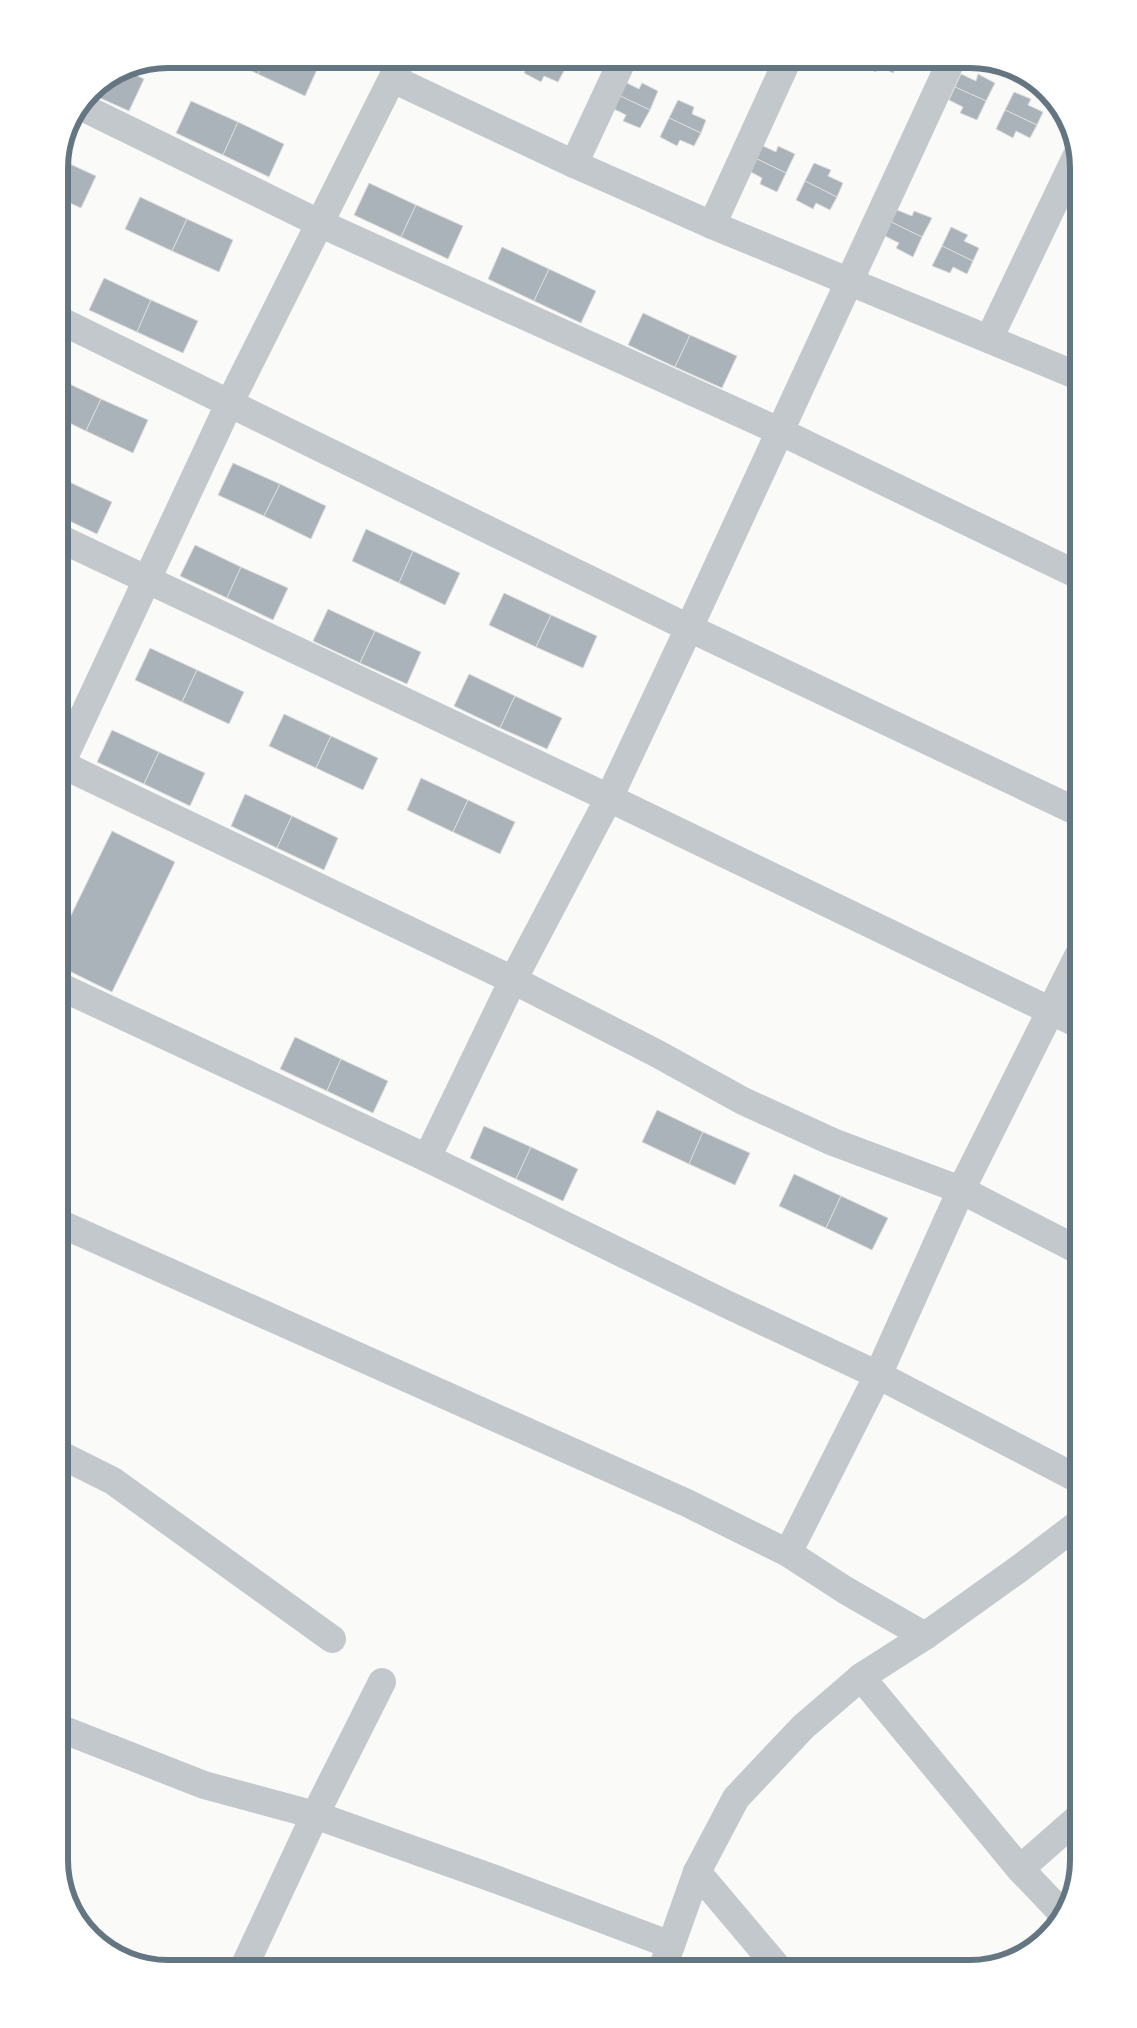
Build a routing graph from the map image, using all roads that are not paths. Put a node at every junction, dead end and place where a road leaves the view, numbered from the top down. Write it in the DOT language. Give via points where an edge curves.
graph roads {
  1 [pos="619,68"];
  2 [pos="784,68"];
  3 [pos="948,68"];
  4 [pos="397,69"];
  5 [pos="86,109"];
  6 [pos="574,164"];
  7 [pos="1070,169"];
  8 [pos="318,223"];
  9 [pos="712,225"];
  10 [pos="848,280"];
  11 [pos="68,324"];
  12 [pos="989,338"];
  13 [pos="1070,373"];
  14 [pos="230,402"];
  15 [pos="779,431"];
  16 [pos="68,542"];
  17 [pos="1070,572"];
  18 [pos="148,580"];
  19 [pos="689,628"];
  20 [pos="68,748"];
  21 [pos="68,769"];
  22 [pos="609,798"];
  23 [pos="1070,808"];
  24 [pos="1070,972"];
  25 [pos="513,980"];
  26 [pos="68,990"];
  27 [pos="1050,1011"];
  28 [pos="1070,1020"];
  29 [pos="427,1158"];
  30 [pos="961,1190"];
  31 [pos="68,1227"];
  32 [pos="1070,1246"];
  33 [pos="878,1375"];
  34 [pos="68,1458"];
  35 [pos="1070,1475"];
  36 [pos="1070,1530"];
  37 [pos="788,1554"];
  38 [pos="925,1636"];
  39 [pos="332,1639"];
  40 [pos="861,1676"];
  41 [pos="382,1682"];
  42 [pos="68,1732"];
  43 [pos="315,1815"];
  44 [pos="1070,1825"];
  45 [pos="1020,1869"];
  46 [pos="698,1872"];
  47 [pos="1057,1909"];
  48 [pos="667,1957"];
  49 [pos="247,1960"];
  50 [pos="771,1960"];
  1 -- 6 [label="street"];
  2 -- 9 [label="street"];
  3 -- 10 [label="street"];
  4 -- 6 [label="street"];
  4 -- 8 [label="street"];
  5 -- 8 [label="street"];
  6 -- 9 [label="street"];
  7 -- 12 [label="street"];
  8 -- 14 [label="street"];
  8 -- 15 [label="street"];
  9 -- 10 [label="street"];
  10 -- 12 [label="street"];
  10 -- 15 [label="street"];
  11 -- 14 [label="street"];
  12 -- 13 [label="street"];
  14 -- 18 [label="street"];
  14 -- 19 [label="street"];
  15 -- 17 [label="street"];
  15 -- 19 [label="street"];
  16 -- 18 [label="street"];
  18 -- 20 [label="street"];
  18 -- 22 [label="street"];
  19 -- 22 [label="street"];
  19 -- 23 [label="street"];
  21 -- 25 [label="street"];
  22 -- 25 [label="street"];
  22 -- 27 [label="street"];
  24 -- 27 [label="street"];
  25 -- 29 [label="street"];
  25 -- 30 [label="street" via="743,1101 833,1142"];
  26 -- 29 [label="street"];
  27 -- 28 [label="street"];
  27 -- 30 [label="street"];
  29 -- 33 [label="street"];
  30 -- 32 [label="street"];
  30 -- 33 [label="street"];
  31 -- 37 [label="street" via="687,1502"];
  33 -- 35 [label="street"];
  33 -- 37 [label="street"];
  34 -- 39 [label="street" via="113,1481"];
  36 -- 38 [label="street"];
  37 -- 38 [label="street"];
  38 -- 40 [label="street"];
  40 -- 45 [label="street"];
  40 -- 46 [label="street" via="803,1727 736,1798"];
  41 -- 43 [label="street"];
  42 -- 43 [label="street" via="204,1785"];
  43 -- 48 [label="street" via="495,1879"];
  43 -- 49 [label="street"];
  44 -- 45 [label="street"];
  45 -- 47 [label="street"];
  46 -- 48 [label="street"];
  46 -- 50 [label="street"];
}
